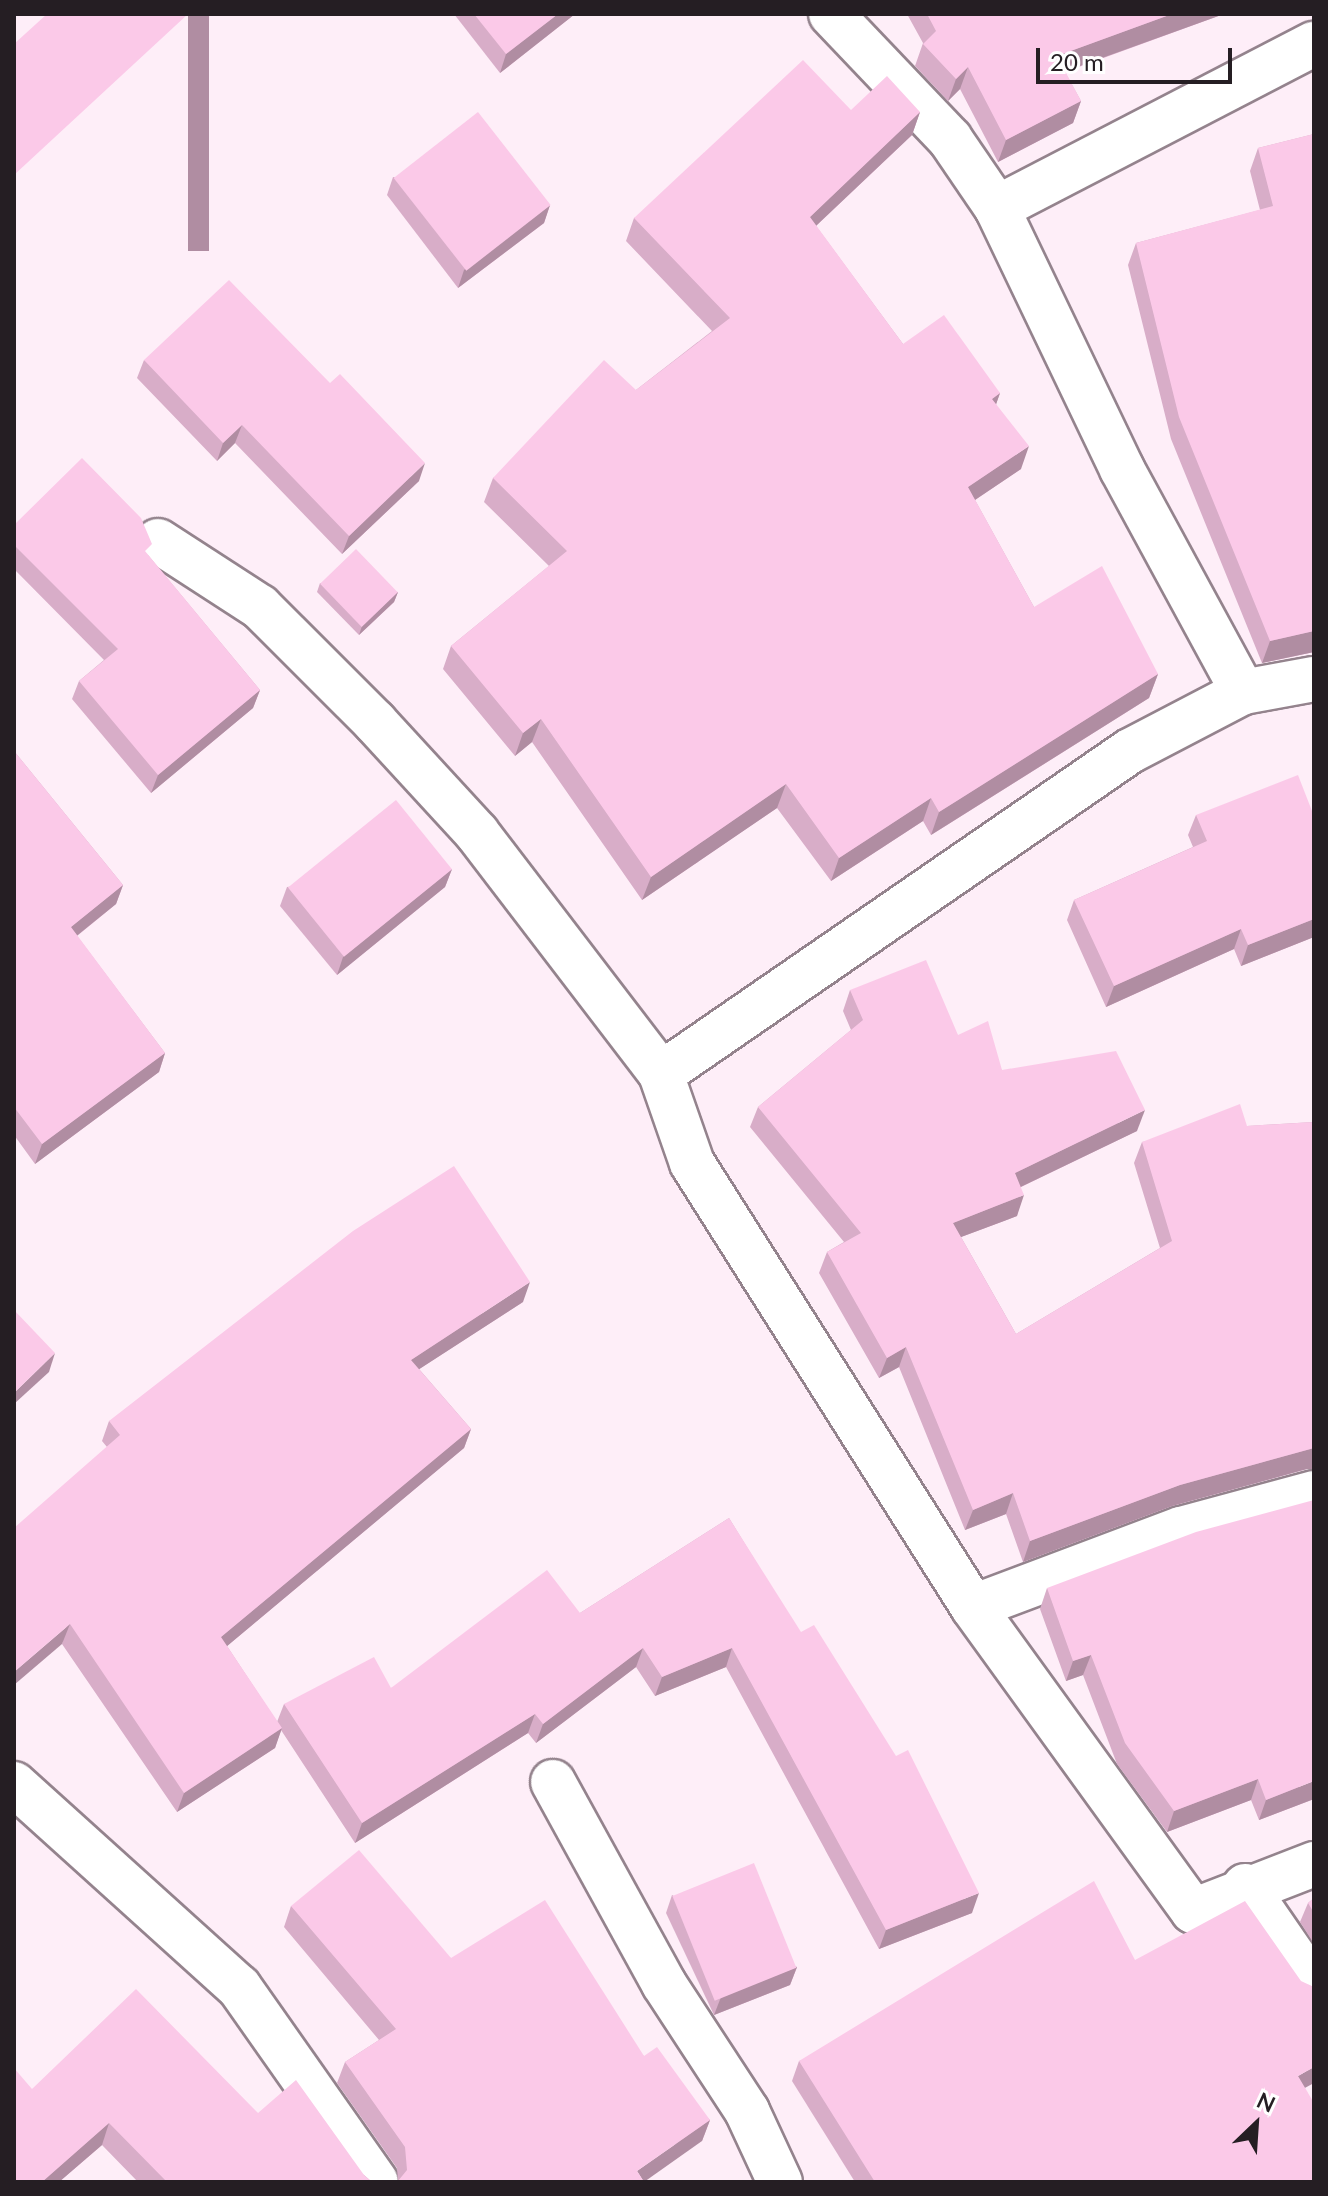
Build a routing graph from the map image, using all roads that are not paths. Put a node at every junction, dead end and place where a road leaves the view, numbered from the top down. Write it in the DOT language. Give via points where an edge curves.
graph roads {
  1 [pos="831,14"];
  2 [pos="1314,44"];
  3 [pos="997,208"];
  4 [pos="158,541"];
  5 [pos="1314,679"];
  6 [pos="1243,692"];
  7 [pos="661,1074"];
  8 [pos="1314,1493"];
  9 [pos="973,1607"];
  10 [pos="553,1782"];
  11 [pos="14,1784"];
  12 [pos="1314,1864"];
  13 [pos="1245,1886"];
  14 [pos="1314,1986"];
  15 [pos="362,2175"];
  16 [pos="780,2182"];
  1 -- 3 [label="street" via="950,139"];
  2 -- 3 [label="street"];
  3 -- 6 [label="street" via="1122,469"];
  4 -- 7 [label="street" via="260,607 375,722 477,833"];
  5 -- 6 [label="street"];
  6 -- 7 [label="street" via="1130,751"];
  7 -- 9 [label="street" via="692,1163"];
  8 -- 9 [label="street" via="1181,1529"];
  9 -- 13 [label="street" via="1193,1911"];
  10 -- 16 [label="street" via="664,1984 747,2111"];
  11 -- 15 [label="street" via="239,1987"];
  12 -- 13 [label="street"];
  13 -- 14 [label="street"];
}
